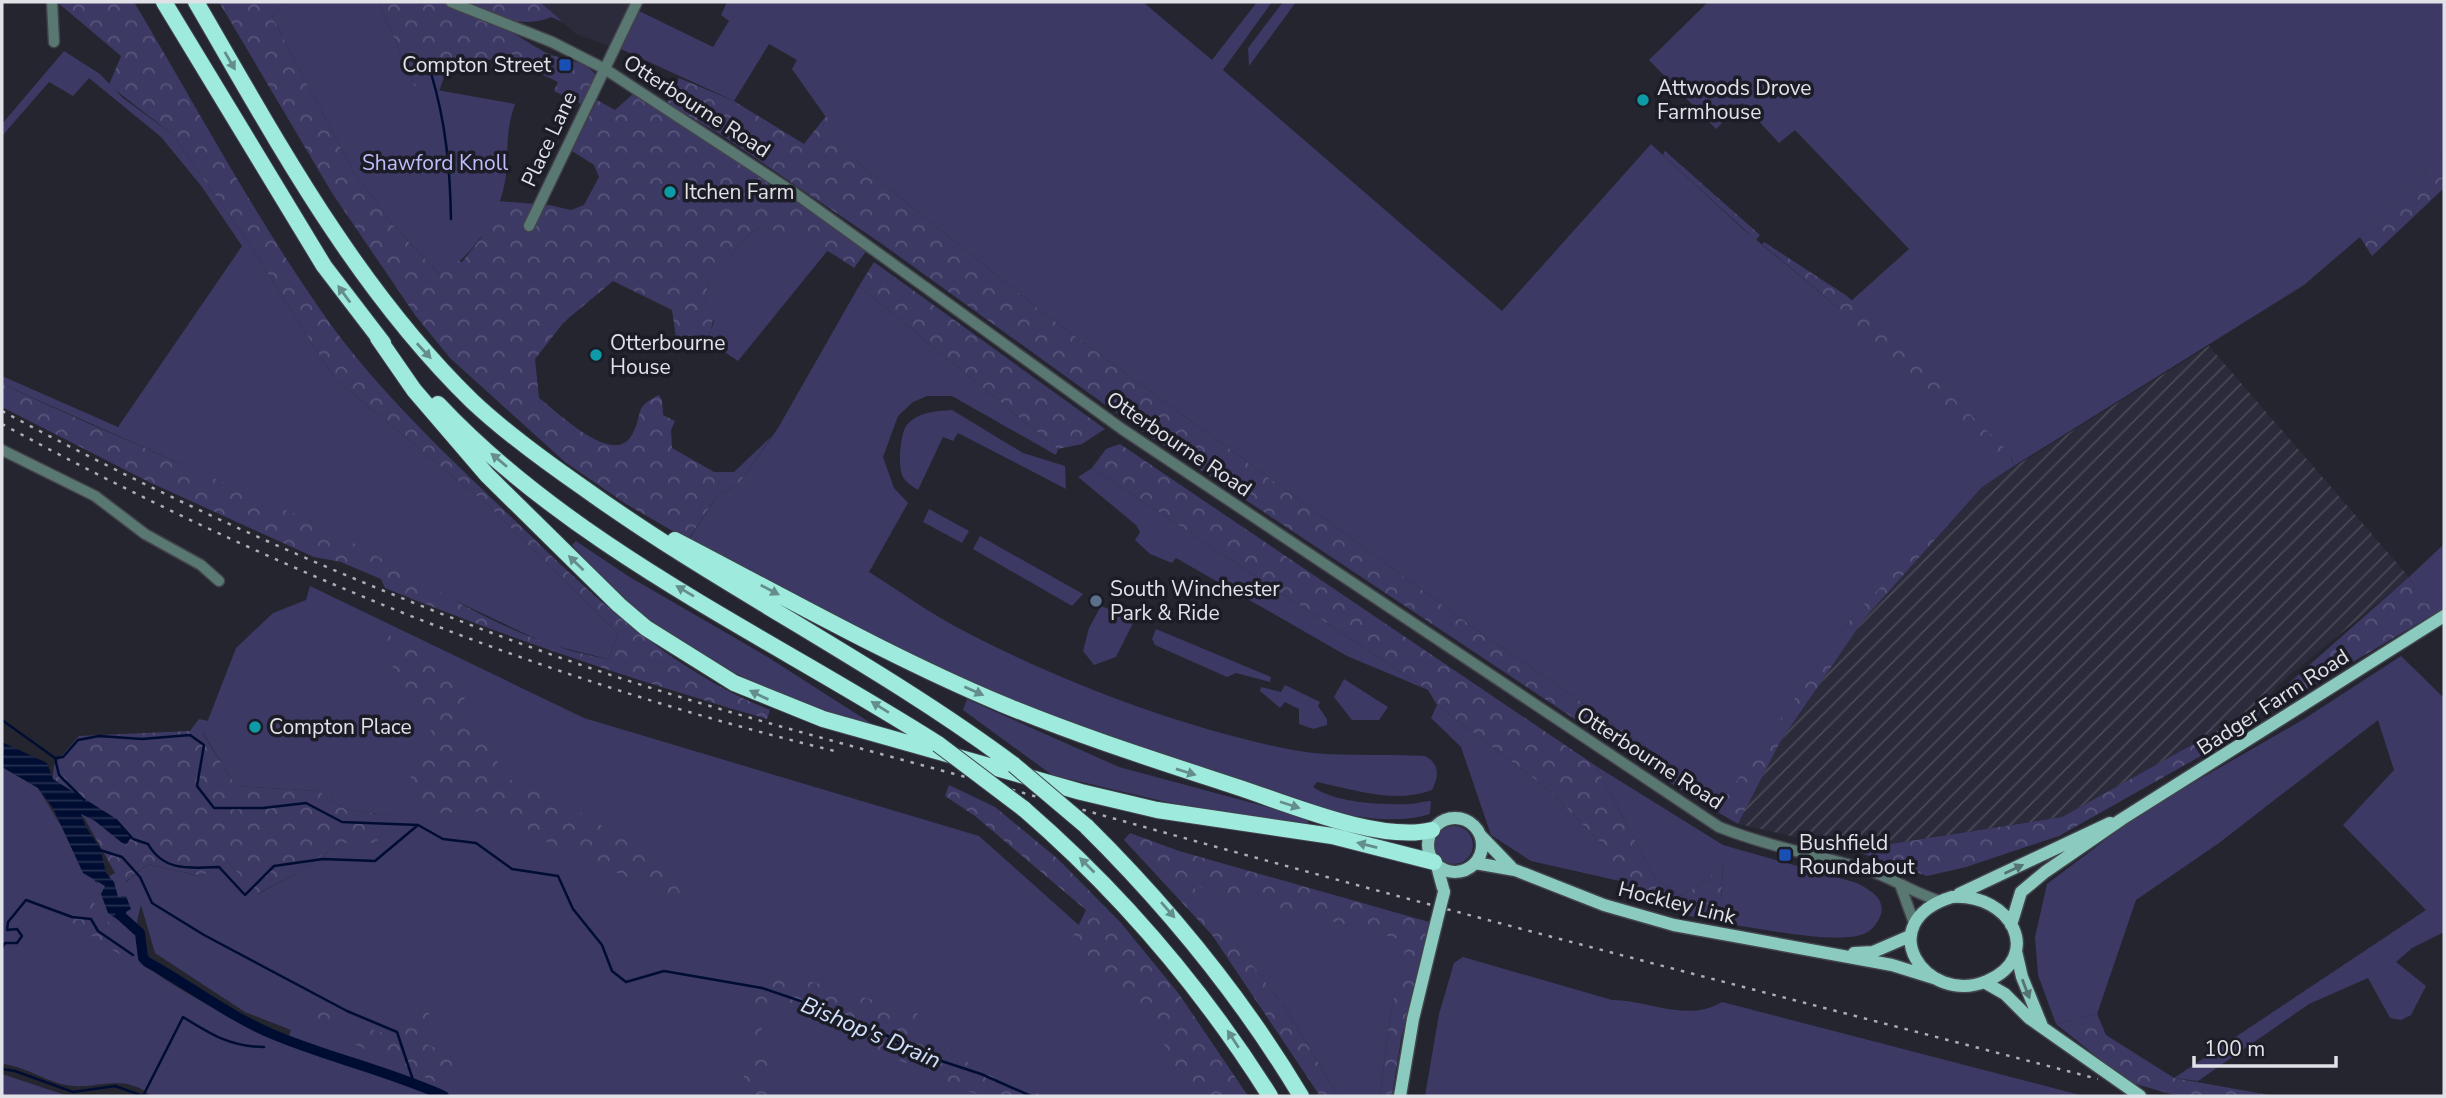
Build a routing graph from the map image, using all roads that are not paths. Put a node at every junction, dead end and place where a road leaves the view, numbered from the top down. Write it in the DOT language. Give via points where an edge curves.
graph roads {
  1 [pos="52,2"];
  2 [pos="164,2"];
  3 [pos="196,2"];
  4 [pos="451,2"];
  5 [pos="637,2"];
  6 [pos="54,42"];
  7 [pos="605,69"];
  8 [pos="529,226"];
  9 [pos="378,338"];
  10 [pos="2,450"];
  11 [pos="601,501"];
  12 [pos="219,581"];
  13 [pos="2444,616"];
  14 [pos="2122,819"];
  15 [pos="1432,830"];
  16 [pos="1480,834"];
  17 [pos="1475,863"];
  18 [pos="1435,864"];
  19 [pos="1514,870"];
  20 [pos="1459,872"];
  21 [pos="1900,886"];
  22 [pos="1444,892"];
  23 [pos="1946,899"];
  24 [pos="1914,923"];
  25 [pos="2011,925"];
  26 [pos="1910,936"];
  27 [pos="2016,950"];
  28 [pos="1836,954"];
  29 [pos="1937,979"];
  30 [pos="1984,982"];
  31 [pos="2042,1026"];
  32 [pos="1270,1096"];
  33 [pos="1301,1096"];
  34 [pos="1400,1096"];
  35 [pos="2140,1096"];
  1 -- 6 [label="street"];
  9 -- 2 [label="highway, one-way" via="324,266"];
  3 -- 11 [label="highway, one-way" via="289,161 380,298 474,402"];
  4 -- 7 [label="street, Otterbourne Road" via="552,42"];
  5 -- 7 [label="street"];
  7 -- 8 [label="street, Place Lane"];
  7 -- 21 [label="street, Otterbourne Road" via="796,194 1122,429 1719,827 1759,843 1864,869"];
  18 -- 9 [label="highway, one-way" via="1332,836 1184,814 1081,792 823,719 733,683 646,628 602,588 487,475 414,390"];
  32 -- 9 [label="highway, one-way, bridge" via="1186,975 1112,891 1024,809 938,744 544,497 457,422"];
  10 -- 12 [label="street" via="95,496"];
  11 -- 15 [label="highway, one-way" via="861,637 1001,704 1295,807 1384,831"];
  11 -- 33 [label="highway, one-way, bridge" via="721,580 945,714 1086,826 1194,940"];
  13 -- 14 [label="main road, Badger Farm Road"];
  23 -- 14 [label="main road, Badger Farm Road, one-way"];
  14 -- 25 [label="main road, Badger Farm Road" via="2028,885 2017,900"];
  15 -- 16 [label="main road" via="1455,817 1472,824"];
  15 -- 18 [label="main road" via="1428,842"];
  16 -- 17 [label="main road" via="1482,849"];
  16 -- 19 [label="main road, Hockley Link"];
  17 -- 19 [label="main road, Hockley Link"];
  17 -- 20 [label="main road"];
  18 -- 20 [label="main road"];
  18 -- 22 [label="main road"];
  19 -- 28 [label="main road, Hockley Link" via="1604,905 1674,925"];
  20 -- 22 [label="main road"];
  21 -- 23 [label="street, Otterbourne Road"];
  21 -- 24 [label="street"];
  22 -- 34 [label="main road, bridge" via="1407,1046"];
  23 -- 24 [label="main road" via="1928,906"];
  23 -- 25 [label="main road" via="1975,897 1990,902 2006,914"];
  24 -- 26 [label="main road"];
  25 -- 27 [label="main road"];
  26 -- 28 [label="main road, Hockley Link" via="1873,952"];
  26 -- 29 [label="main road" via="1915,960"];
  27 -- 30 [label="main road" via="2006,968"];
  27 -- 31 [label="main road, one-way"];
  28 -- 29 [label="main road, Hockley Link"];
  29 -- 30 [label="main road" via="1967,985"];
  30 -- 31 [label="main road" via="2005,993"];
  31 -- 35 [label="main road"];
}
